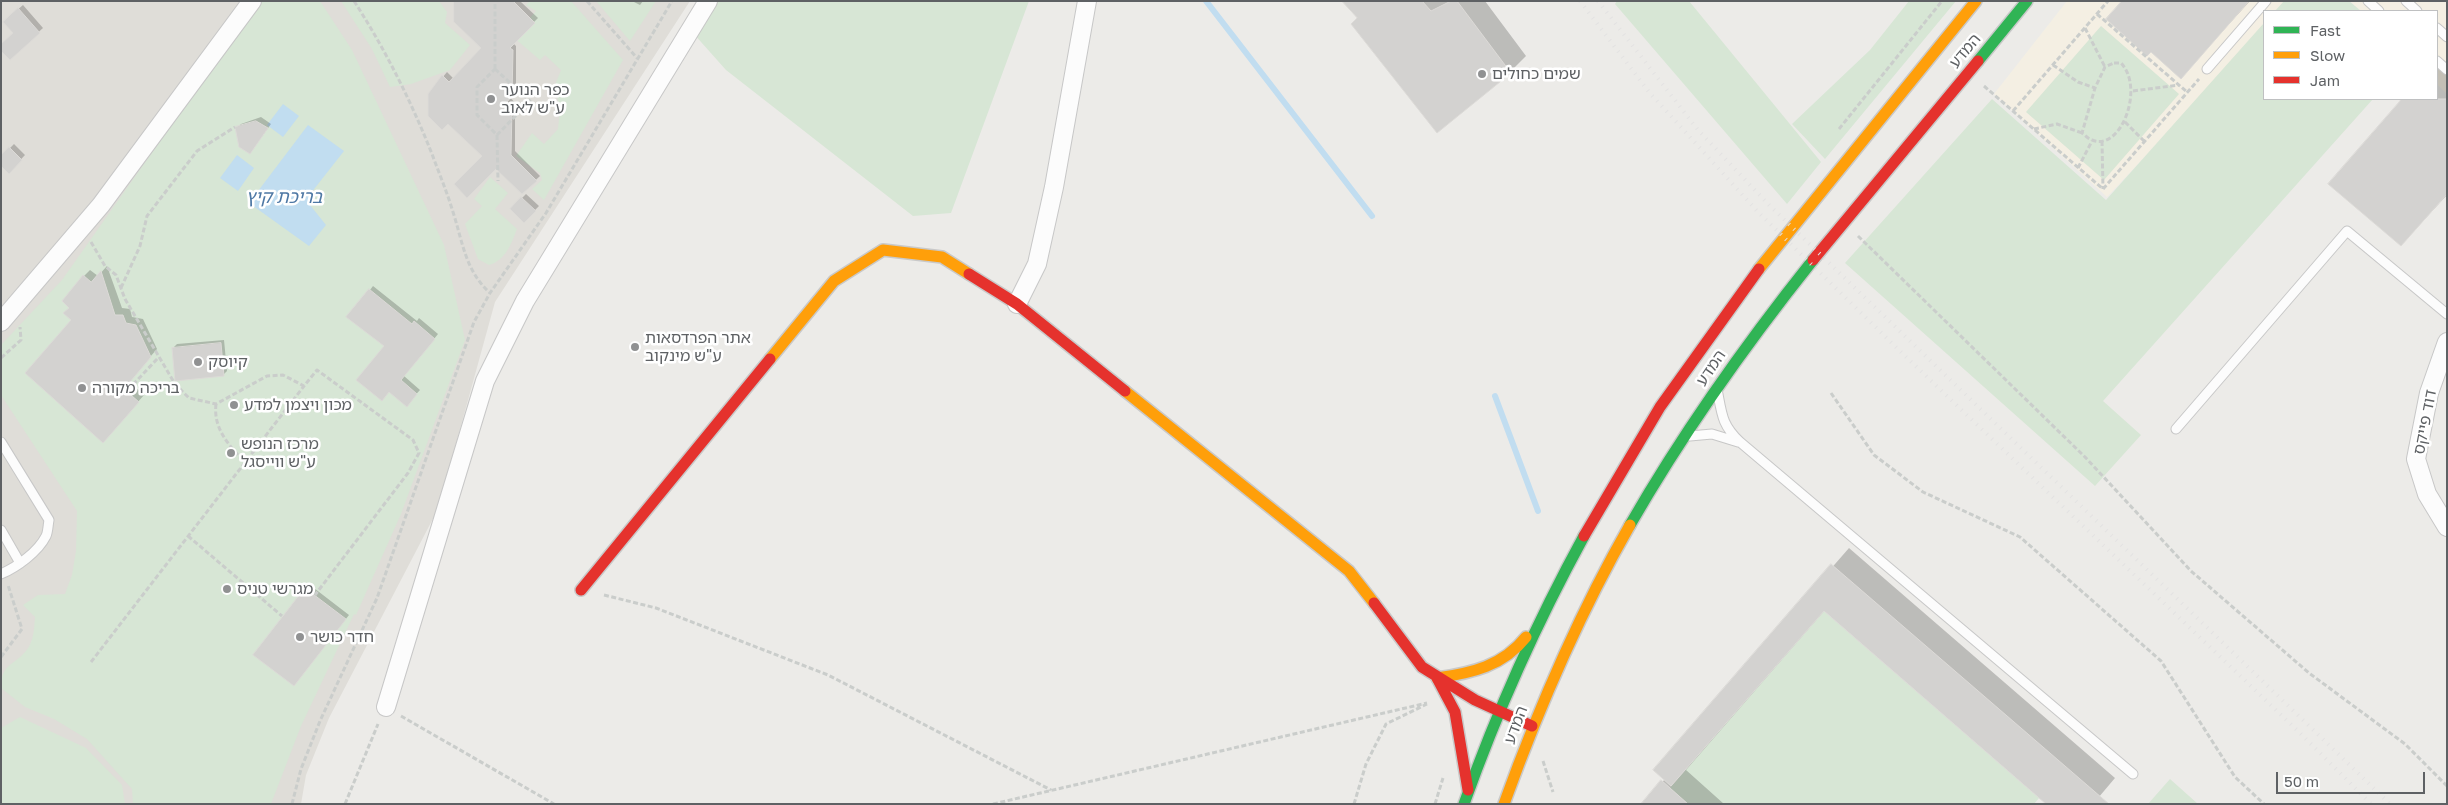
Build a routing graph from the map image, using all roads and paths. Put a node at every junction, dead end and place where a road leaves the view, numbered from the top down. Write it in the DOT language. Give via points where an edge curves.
graph roads {
  1 [pos="252,1"];
  2 [pos="354,1"];
  3 [pos="496,1"];
  4 [pos="587,1"];
  5 [pos="672,1"];
  6 [pos="708,1"];
  7 [pos="1087,1"];
  8 [pos="1976,1"];
  9 [pos="2027,1"];
  10 [pos="2108,1"];
  11 [pos="2266,1"];
  12 [pos="2368,1"];
  13 [pos="2406,1"];
  14 [pos="2378,10"];
  15 [pos="2416,10"];
  16 [pos="2097,14"];
  17 [pos="2085,28"];
  18 [pos="637,58"];
  19 [pos="2053,65"];
  20 [pos="2105,67"];
  21 [pos="495,69"];
  22 [pos="2207,69"];
  23 [pos="1970,70"];
  24 [pos="2180,85"];
  25 [pos="2095,88"];
  26 [pos="2133,91"];
  27 [pos="2187,92"];
  28 [pos="2013,111"];
  29 [pos="2124,122"];
  30 [pos="235,127"];
  31 [pos="2034,129"];
  32 [pos="2082,133"];
  33 [pos="497,135"];
  34 [pos="2092,141"];
  35 [pos="2102,141"];
  36 [pos="2144,141"];
  37 [pos="2078,168"];
  38 [pos="498,181"];
  39 [pos="2103,189"];
  40 [pos="1843,222"];
  41 [pos="85,225"];
  42 [pos="121,289"];
  43 [pos="490,294"];
  44 [pos="1017,304"];
  45 [pos="2447,314"];
  46 [pos="1,322"];
  47 [pos="2447,342"];
  48 [pos="158,358"];
  49 [pos="304,386"];
  50 [pos="1717,388"];
  51 [pos="128,390"];
  52 [pos="1831,393"];
  53 [pos="216,404"];
  54 [pos="2176,429"];
  55 [pos="1684,437"];
  56 [pos="1,442"];
  57 [pos="1740,442"];
  58 [pos="245,463"];
  59 [pos="2447,527"];
  60 [pos="1,530"];
  61 [pos="188,536"];
  62 [pos="20,563"];
  63 [pos="2,573"];
  64 [pos="581,590"];
  65 [pos="315,595"];
  66 [pos="1551,599"];
  67 [pos="282,616"];
  68 [pos="1,657"];
  69 [pos="91,662"];
  70 [pos="1436,678"];
  71 [pos="386,707"];
  72 [pos="1498,712"];
  73 [pos="1532,726"];
  74 [pos="1545,762"];
  75 [pos="2132,774"];
  76 [pos="2447,786"];
  77 [pos="1052,790"];
  78 [pos="1468,792"];
  79 [pos="1553,792"];
  80 [pos="292,804"];
  81 [pos="345,804"];
  82 [pos="554,804"];
  83 [pos="993,804"];
  84 [pos="1354,804"];
  85 [pos="1464,804"];
  86 [pos="1504,804"];
  87 [pos="2264,804"];
  1 -- 41 [label="street"];
  2 -- 43 [label="path" via="379,41 425,138 452,210 467,264"];
  3 -- 21 [label="path"];
  4 -- 18 [label="path"];
  5 -- 18 [label="path"];
  6 -- 71 [label="street" via="525,301 484,381"];
  7 -- 44 [label="street" via="1054,187 1036,264"];
  8 -- 66 [label="main road, המדע" via="1825,185 1699,349 1622,467"];
  9 -- 23 [label="main road, המדע"];
  10 -- 16 [label="path"];
  11 -- 22 [label="lane"];
  12 -- 14 [label="lane"];
  13 -- 15 [label="lane"];
  16 -- 17 [label="path"];
  16 -- 24 [label="path"];
  17 -- 19 [label="path"];
  17 -- 20 [label="path"];
  18 -- 43 [label="path" via="546,212"];
  19 -- 25 [label="path" via="2078,82"];
  19 -- 28 [label="path"];
  20 -- 25 [label="path"];
  20 -- 26 [label="path" via="2121,63 2128,72"];
  21 -- 33 [label="path" via="477,86 477,115"];
  21 -- 33 [label="path" via="530,101"];
  22 -- 27 [label="path"];
  23 -- 28 [label="path"];
  23 -- 40 [label="main road, המדע"];
  24 -- 26 [label="path"];
  24 -- 27 [label="path"];
  25 -- 32 [label="path"];
  26 -- 29 [label="path"];
  27 -- 36 [label="path"];
  28 -- 31 [label="path"];
  29 -- 35 [label="path"];
  29 -- 36 [label="path"];
  30 -- 42 [label="path" via="197,152 148,216 140,246"];
  31 -- 32 [label="path" via="2057,124"];
  31 -- 37 [label="path"];
  32 -- 34 [label="path"];
  33 -- 38 [label="path"];
  34 -- 35 [label="path"];
  34 -- 37 [label="path"];
  35 -- 39 [label="path"];
  36 -- 39 [label="path"];
  37 -- 39 [label="path"];
  40 -- 50 [label="main road, המדע"];
  40 -- 76 [label="path" via="2085,457 2191,571 2309,673 2405,744"];
  41 -- 42 [label="path" via="95,252 116,275"];
  41 -- 46 [label="street"];
  42 -- 48 [label="path"];
  43 -- 80 [label="path" via="474,322 377,598 320,721 301,769"];
  44 -- 64 [label="main road" via="942,257 883,250 834,281"];
  44 -- 70 [label="main road" via="1349,571 1422,667"];
  45 -- 54 [label="lane" via="2347,231"];
  47 -- 59 [label="street, דוד פייקס" via="2429,393 2416,459 2427,494"];
  48 -- 51 [label="path"];
  48 -- 53 [label="path" via="174,384 189,398"];
  49 -- 53 [label="path" via="283,375 267,376"];
  49 -- 58 [label="path"];
  49 -- 65 [label="path" via="317,370 413,440 419,453 408,473"];
  50 -- 55 [label="main road, המדע"];
  50 -- 57 [label="lane" via="1723,420 1728,431"];
  52 -- 87 [label="path" via="1874,455 1923,492 2020,536 2162,661 2235,777"];
  53 -- 58 [label="path" via="215,415 223,438"];
  55 -- 57 [label="lane" via="1712,434"];
  55 -- 73 [label="main road, המדע" via="1598,582"];
  56 -- 62 [label="lane" via="49,520 46,536"];
  57 -- 75 [label="lane"];
  58 -- 61 [label="path"];
  60 -- 62 [label="lane"];
  61 -- 67 [label="path"];
  61 -- 69 [label="path"];
  62 -- 63 [label="lane"];
  63 -- 68 [label="path" via="22,630"];
  64 -- 77 [label="path" via="656,608 828,675"];
  66 -- 70 [label="main road" via="1521,645 1498,662 1463,675"];
  66 -- 72 [label="main road, המדע"];
  70 -- 72 [label="main road"];
  70 -- 78 [label="main road" via="1455,712"];
  71 -- 81 [label="path"];
  71 -- 82 [label="path"];
  72 -- 73 [label="main road"];
  72 -- 78 [label="main road, המדע"];
  73 -- 86 [label="main road, המדע"];
  74 -- 79 [label="path"];
  77 -- 83 [label="path"];
  77 -- 84 [label="path" via="1432,702 1386,724 1366,764"];
  78 -- 85 [label="main road, המדע"];
}
